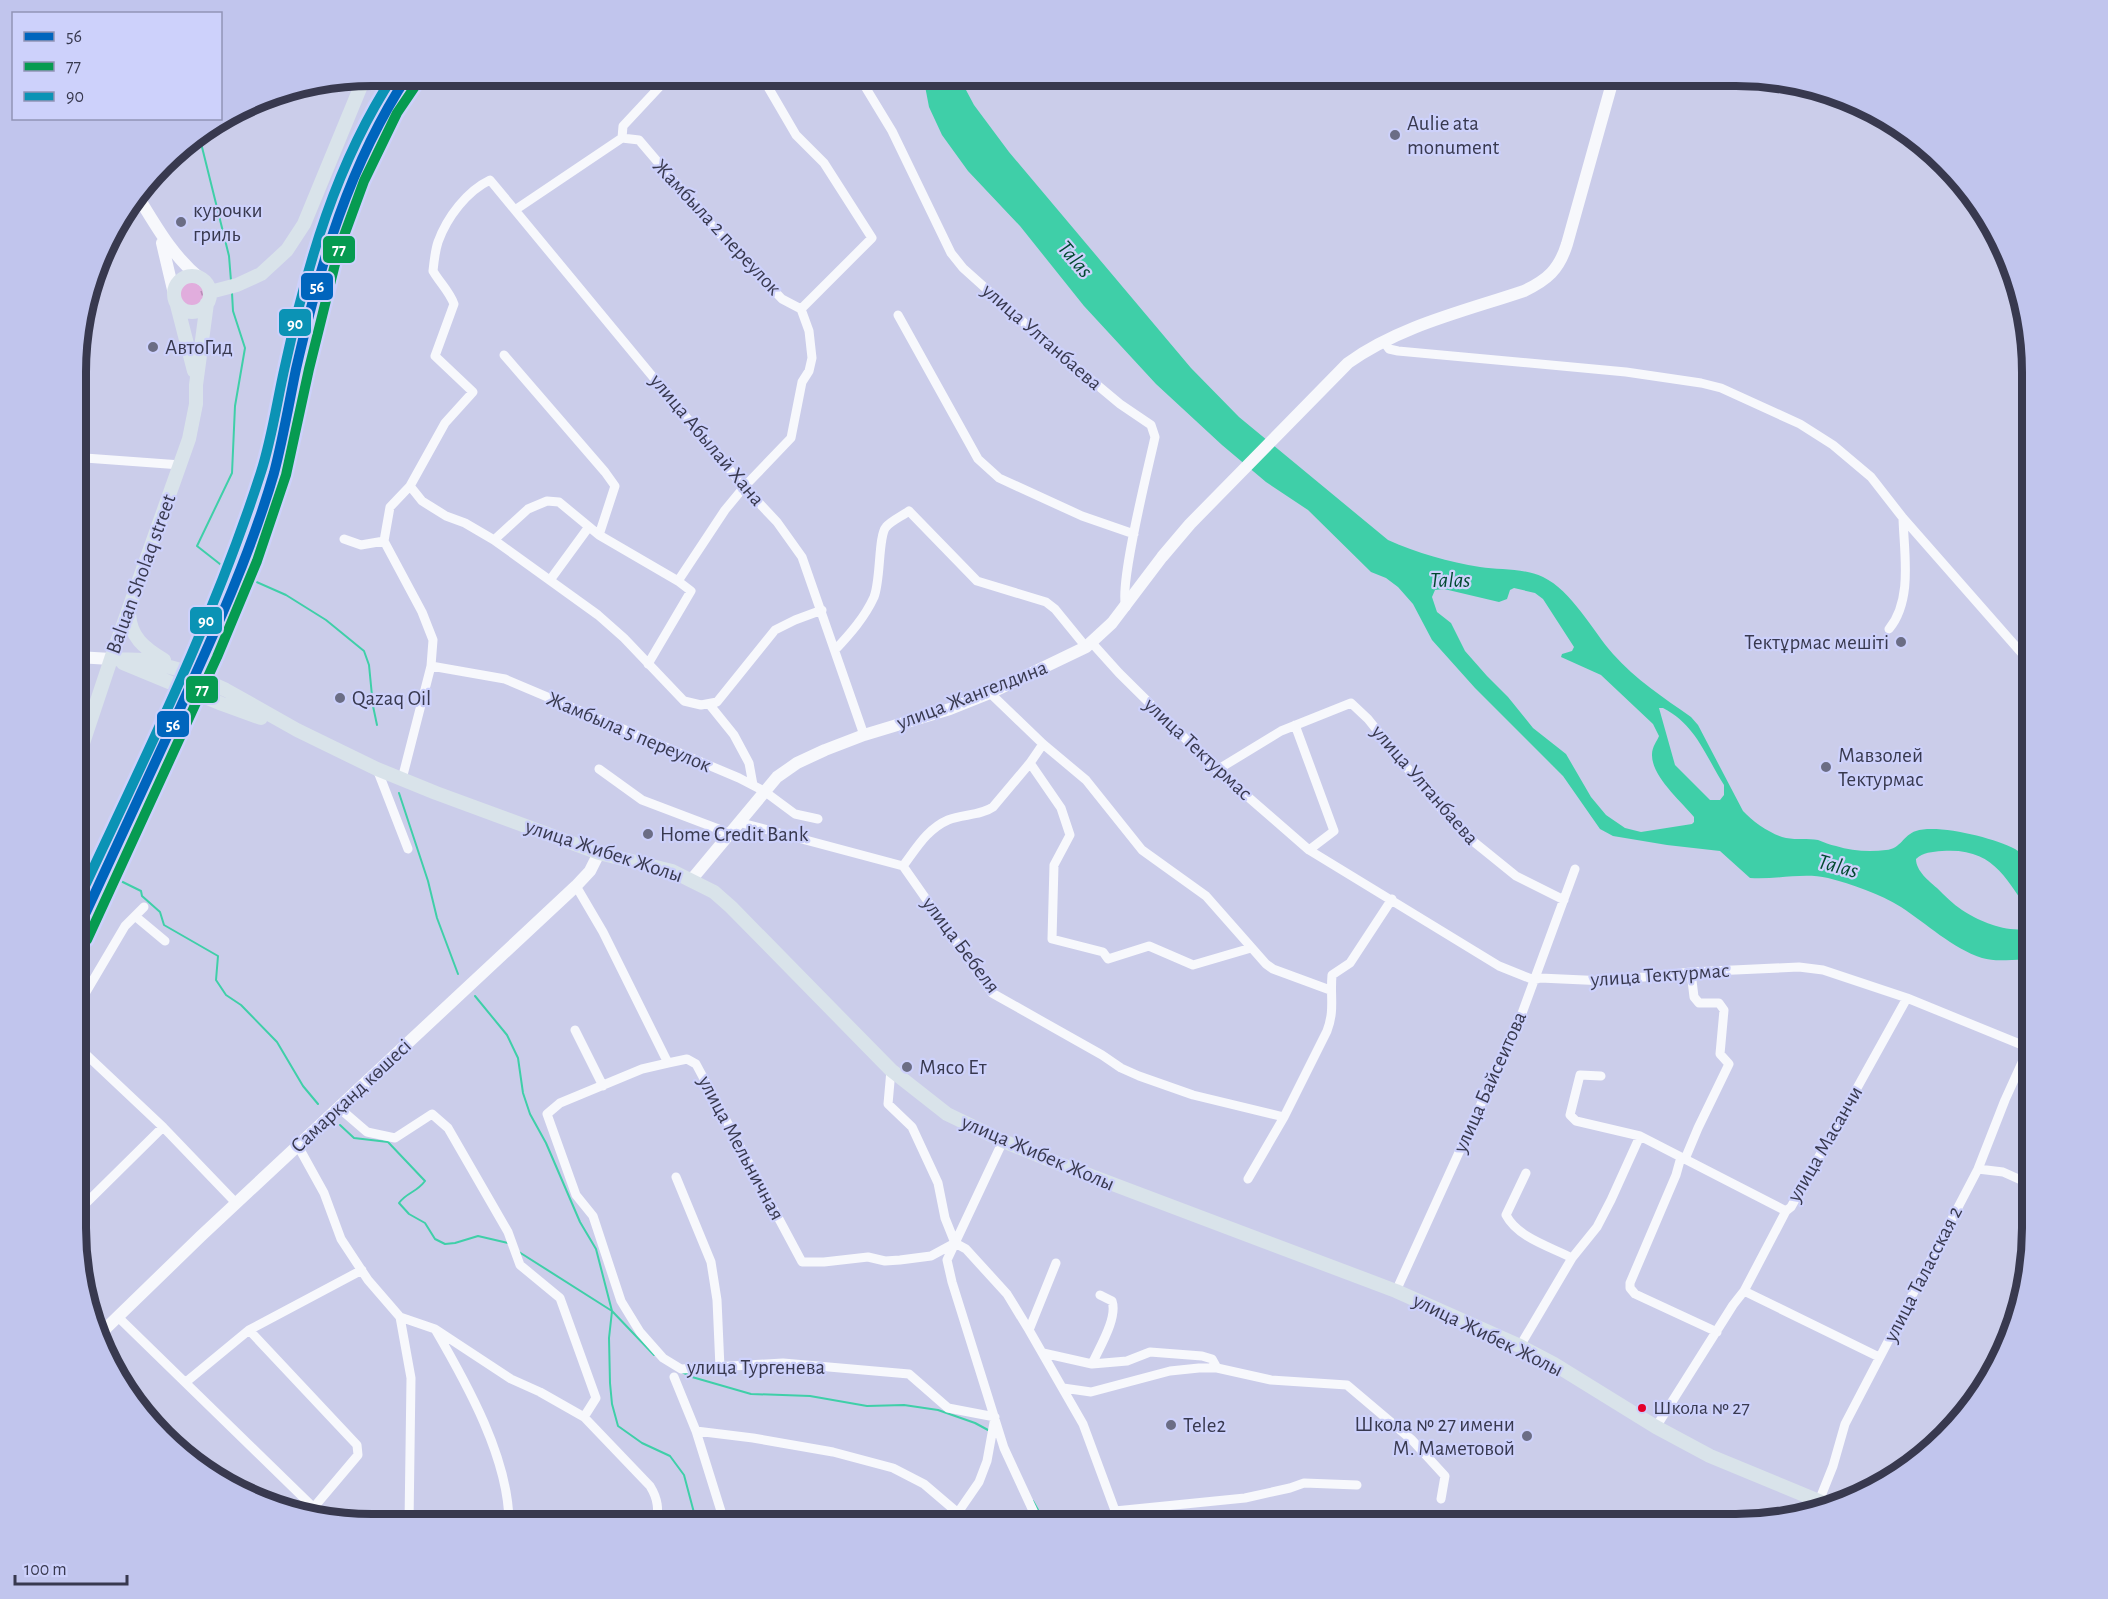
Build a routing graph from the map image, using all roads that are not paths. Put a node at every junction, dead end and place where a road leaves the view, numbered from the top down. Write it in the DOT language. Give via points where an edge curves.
graph roads {
  1 [pos="361,86"];
  2 [pos="657,86"];
  3 [pos="767,86"];
  4 [pos="865,86"];
  5 [pos="1611,86"];
  6 [pos="622,138"];
  7 [pos="141,202"];
  8 [pos="515,210"];
  9 [pos="159,231"];
  10 [pos="202,280"];
  11 [pos="208,298"];
  12 [pos="176,299"];
  13 [pos="801,309"];
  14 [pos="898,315"];
  15 [pos="1384,342"];
  16 [pos="504,356"];
  17 [pos="196,385"];
  18 [pos="86,458"];
  19 [pos="181,465"];
  20 [pos="410,486"];
  21 [pos="744,487"];
  22 [pos="1903,518"];
  23 [pos="588,528"];
  24 [pos="1134,534"];
  25 [pos="599,535"];
  26 [pos="345,539"];
  27 [pos="494,540"];
  28 [pos="384,542"];
  29 [pos="550,580"];
  30 [pos="678,581"];
  31 [pos="129,607"];
  32 [pos="1126,607"];
  33 [pos="822,610"];
  34 [pos="1889,629"];
  35 [pos="1089,645"];
  36 [pos="835,650"];
  37 [pos="2022,653"];
  38 [pos="86,658"];
  39 [pos="111,659"];
  40 [pos="648,664"];
  41 [pos="431,666"];
  42 [pos="183,671"];
  43 [pos="990,693"];
  44 [pos="705,704"];
  45 [pos="1295,725"];
  46 [pos="297,730"];
  47 [pos="86,733"];
  48 [pos="864,735"];
  49 [pos="1043,744"];
  50 [pos="1030,763"];
  51 [pos="377,769"];
  52 [pos="599,769"];
  53 [pos="1217,770"];
  54 [pos="402,779"];
  55 [pos="759,788"];
  56 [pos="818,819"];
  57 [pos="738,822"];
  58 [pos="729,833"];
  59 [pos="408,849"];
  60 [pos="1310,850"];
  61 [pos="599,854"];
  62 [pos="903,866"];
  63 [pos="1575,869"];
  64 [pos="692,879"];
  65 [pos="576,886"];
  66 [pos="1392,899"];
  67 [pos="1564,900"];
  68 [pos="144,907"];
  69 [pos="135,916"];
  70 [pos="165,941"];
  71 [pos="1251,948"];
  72 [pos="1691,972"];
  73 [pos="1534,980"];
  74 [pos="1330,990"];
  75 [pos="86,992"];
  76 [pos="1907,998"];
  77 [pos="575,1030"];
  78 [pos="2022,1044"];
  79 [pos="86,1055"];
  80 [pos="668,1063"];
  81 [pos="2022,1066"];
  82 [pos="891,1070"];
  83 [pos="1601,1076"];
  84 [pos="603,1086"];
  85 [pos="338,1107"];
  86 [pos="1284,1117"];
  87 [pos="162,1127"];
  88 [pos="1640,1136"];
  89 [pos="1003,1141"];
  90 [pos="298,1146"];
  91 [pos="1683,1158"];
  92 [pos="1978,1169"];
  93 [pos="1526,1173"];
  94 [pos="676,1177"];
  95 [pos="1248,1179"];
  96 [pos="2022,1181"];
  97 [pos="86,1203"];
  98 [pos="236,1203"];
  99 [pos="1786,1211"];
  100 [pos="955,1243"];
  101 [pos="1572,1258"];
  102 [pos="1056,1263"];
  103 [pos="362,1270"];
  104 [pos="1396,1291"];
  105 [pos="1744,1291"];
  106 [pos="1100,1295"];
  107 [pos="118,1317"];
  108 [pos="400,1317"];
  109 [pos="435,1329"];
  110 [pos="104,1330"];
  111 [pos="249,1330"];
  112 [pos="1029,1330"];
  113 [pos="1717,1332"];
  114 [pos="1520,1346"];
  115 [pos="1043,1353"];
  116 [pos="1879,1358"];
  117 [pos="1092,1364"];
  118 [pos="720,1368"];
  119 [pos="1217,1368"];
  120 [pos="674,1377"];
  121 [pos="186,1382"];
  122 [pos="1063,1388"];
  123 [pos="584,1417"];
  124 [pos="995,1417"];
  125 [pos="1656,1427"];
  126 [pos="696,1431"];
  127 [pos="1357,1485"];
  128 [pos="1441,1499"];
  129 [pos="1826,1499"];
  130 [pos="1819,1501"];
  131 [pos="307,1506"];
  132 [pos="315,1508"];
  133 [pos="1115,1511"];
  134 [pos="958,1513"];
  135 [pos="409,1514"];
  136 [pos="509,1514"];
  137 [pos="658,1514"];
  138 [pos="722,1514"];
  139 [pos="1035,1514"];
  140 [pos="1116,1514"];
  1 -- 11 [label="main road" via="304,224 286,250 261,274"];
  2 -- 6 [label="street" via="623,126"];
  3 -- 13 [label="street" via="796,135 824,163 872,238"];
  4 -- 24 [label="street, улица Ултанбаева" via="892,131 951,253 963,268 1050,346 1150,425 1155,437"];
  5 -- 15 [label="street, улица Жангелдина" via="1568,244 1553,272 1524,291"];
  6 -- 8 [label="street"];
  6 -- 13 [label="street, Жамбыла 2 переулок" via="639,140 782,299"];
  7 -- 9 [label="street"];
  8 -- 20 [label="street, улица Абылай Хана" via="490,180 476,187 453,213 438,242 433,271 454,304 435,356 472,392 445,423"];
  8 -- 21 [label="street, улица Абылай Хана"];
  9 -- 10 [label="street" via="174,253"];
  9 -- 12 [label="street"];
  10 -- 11 [label="main road"];
  10 -- 12 [label="main road" via="193,276 183,279 178,283"];
  11 -- 12 [label="main road" via="203,308 193,312 181,309"];
  11 -- 17 [label="main road, Baluan Sholaq street"];
  12 -- 17 [label="main road, Baluan Sholaq street"];
  13 -- 21 [label="street, Жамбыла 2 переулок" via="812,358 802,382 791,438"];
  14 -- 24 [label="street" via="978,459 999,478 1082,516"];
  15 -- 22 [label="street" via="1389,349 1398,351 1626,372 1721,388 1800,424 1833,446 1871,477"];
  15 -- 32 [label="street, улица Жангелдина" via="1348,363 1232,481 1162,557"];
  16 -- 25 [label="street" via="615,486"];
  17 -- 19 [label="main road, Baluan Sholaq street" via="193,419"];
  18 -- 19 [label="street"];
  19 -- 31 [label="main road, Baluan Sholaq street"];
  20 -- 27 [label="street" via="422,501"];
  20 -- 28 [label="street" via="390,507"];
  21 -- 30 [label="street"];
  21 -- 33 [label="street, улица Абылай Хана" via="777,522 802,557"];
  22 -- 34 [label="street" via="1903,595"];
  22 -- 37 [label="street"];
  23 -- 25 [label="street"];
  23 -- 27 [label="street" via="559,502 547,501 528,509"];
  23 -- 29 [label="street"];
  24 -- 32 [label="street, улица Ултанбаева" via="1123,595"];
  25 -- 30 [label="street"];
  26 -- 28 [label="street" via="362,545"];
  27 -- 29 [label="street"];
  28 -- 41 [label="street" via="434,640"];
  29 -- 40 [label="street" via="607,623"];
  30 -- 40 [label="street" via="691,591"];
  31 -- 39 [label="main road, Baluan Sholaq street"];
  31 -- 42 [label="main road" via="133,633 139,643"];
  32 -- 35 [label="street, улица Жангелдина"];
  33 -- 36 [label="street, улица Абылай Хана"];
  33 -- 44 [label="street" via="776,630 717,702"];
  35 -- 36 [label="street, улица Тектурмас" via="1046,602 977,581 909,511 885,528 874,595 856,627"];
  35 -- 43 [label="street, улица Жангелдина"];
  35 -- 53 [label="street, улица Тектурмас"];
  36 -- 48 [label="street, улица Абылай Хана"];
  38 -- 39 [label="street"];
  39 -- 42 [label="main road, улица Жибек Жолы" via="145,660"];
  39 -- 46 [label="main road, улица Жибек Жолы"];
  39 -- 47 [label="main road, Baluan Sholaq street"];
  40 -- 44 [label="street" via="684,701"];
  41 -- 54 [label="street"];
  41 -- 55 [label="street, Жамбыла 5 переулок" via="505,679"];
  42 -- 46 [label="main road, улица Жибек Жолы"];
  43 -- 48 [label="street, улица Жангелдина"];
  43 -- 49 [label="street"];
  44 -- 55 [label="street" via="734,735"];
  45 -- 53 [label="street"];
  45 -- 60 [label="street" via="1334,831"];
  45 -- 67 [label="street, улица Ултанбаева" via="1351,703 1474,842 1516,876"];
  46 -- 51 [label="main road, улица Жибек Жолы"];
  48 -- 55 [label="street, улица Жангелдина" via="797,763"];
  49 -- 50 [label="street"];
  49 -- 71 [label="street" via="1086,780 1142,850 1206,896"];
  50 -- 62 [label="street" via="993,807 930,830"];
  50 -- 71 [label="street" via="1061,808 1070,835 1054,865 1052,939 1103,952 1108,959 1149,946 1193,965"];
  51 -- 54 [label="main road, улица Жибек Жолы"];
  51 -- 59 [label="street"];
  52 -- 58 [label="street" via="642,800"];
  53 -- 60 [label="street, улица Тектурмас"];
  54 -- 61 [label="main road, улица Жибек Жолы"];
  55 -- 56 [label="street, Жамбыла 5 переулок" via="795,814"];
  55 -- 57 [label="street, улица Жангелдина"];
  57 -- 58 [label="street, улица Жангелдина"];
  57 -- 62 [label="street"];
  58 -- 64 [label="street, улица Жангелдина"];
  60 -- 66 [label="street, улица Тектурмас"];
  61 -- 64 [label="main road, улица Жибек Жолы" via="645,863"];
  61 -- 65 [label="street, Самарқанд көшесі"];
  62 -- 86 [label="street, улица Бебеля" via="992,993 1139,1076 1194,1095"];
  63 -- 67 [label="street, улица Байсеитова"];
  64 -- 82 [label="main road, улица Жибек Жолы" via="731,907"];
  65 -- 80 [label="street, улица Мельничная"];
  65 -- 85 [label="street, Самарқанд көшесі"];
  66 -- 73 [label="street, улица Тектурмас" via="1499,966"];
  66 -- 74 [label="street" via="1350,963 1332,975"];
  67 -- 73 [label="street, улица Байсеитова"];
  68 -- 69 [label="street"];
  69 -- 70 [label="street"];
  69 -- 75 [label="street"];
  71 -- 74 [label="street" via="1273,969"];
  72 -- 73 [label="street, улица Тектурмас" via="1606,981"];
  72 -- 76 [label="street, улица Тектурмас" via="1799,967 1823,970"];
  72 -- 91 [label="street" via="1694,997 1699,1003 1719,1003 1724,1010 1720,1054 1729,1064"];
  73 -- 104 [label="street, улица Байсеитова"];
  74 -- 86 [label="street" via="1332,1017"];
  76 -- 78 [label="street, улица Тектурмас"];
  76 -- 99 [label="street, улица Масанчи"];
  77 -- 84 [label="street"];
  79 -- 87 [label="street"];
  80 -- 84 [label="street, улица Тургенева" via="642,1069"];
  80 -- 100 [label="street, улица Мельничная" via="687,1059 696,1065 802,1262 868,1257 900,1260 931,1256"];
  81 -- 92 [label="street, улица Таласская 2"];
  82 -- 89 [label="main road, улица Жибек Жолы" via="947,1114"];
  82 -- 100 [label="street" via="888,1104 912,1127 938,1183"];
  83 -- 88 [label="street" via="1580,1075 1570,1115 1576,1121"];
  84 -- 118 [label="street, улица Тургенева" via="560,1103 547,1114 576,1195 592,1216 621,1301 640,1332 663,1358 681,1369"];
  85 -- 90 [label="street, Самарқанд көшесі"];
  85 -- 123 [label="street" via="366,1132 395,1138 432,1114 448,1128 508,1232 520,1265 560,1298 596,1398"];
  86 -- 95 [label="street"];
  87 -- 97 [label="street"];
  87 -- 98 [label="street"];
  88 -- 91 [label="street"];
  88 -- 101 [label="street" via="1597,1227"];
  89 -- 100 [label="street"];
  89 -- 104 [label="main road, улица Жибек Жолы"];
  90 -- 98 [label="street, Самарқанд көшесі"];
  90 -- 103 [label="street" via="324,1193 341,1239"];
  91 -- 99 [label="street"];
  91 -- 113 [label="street" via="1630,1288 1635,1294"];
  92 -- 96 [label="street" via="2003,1172"];
  92 -- 116 [label="street, улица Таласская 2"];
  93 -- 101 [label="street" via="1506,1215 1511,1225"];
  94 -- 118 [label="street" via="711,1262"];
  98 -- 107 [label="street, Самарқанд көшесі"];
  99 -- 105 [label="street, улица Масанчи"];
  100 -- 112 [label="street" via="966,1249 1007,1294"];
  100 -- 124 [label="street" via="947,1260"];
  101 -- 114 [label="street"];
  102 -- 112 [label="street"];
  103 -- 108 [label="street"];
  103 -- 111 [label="street"];
  104 -- 114 [label="main road, улица Жибек Жолы"];
  105 -- 113 [label="street, улица Масанчи"];
  105 -- 116 [label="street"];
  106 -- 117 [label="street" via="1112,1301 1114,1308"];
  107 -- 110 [label="street, Самарқанд көшесі"];
  107 -- 121 [label="street"];
  108 -- 109 [label="street"];
  108 -- 135 [label="street" via="411,1378"];
  109 -- 123 [label="street" via="511,1379"];
  109 -- 136 [label="street" via="480,1411"];
  111 -- 121 [label="street"];
  111 -- 132 [label="street" via="357,1445 358,1455"];
  112 -- 115 [label="street"];
  113 -- 125 [label="street, улица Масанчи"];
  114 -- 125 [label="main road, улица Жибек Жолы"];
  115 -- 117 [label="street"];
  115 -- 122 [label="street"];
  116 -- 129 [label="street, улица Таласская 2" via="1845,1424"];
  117 -- 119 [label="street" via="1127,1360 1150,1352 1202,1356 1212,1359"];
  118 -- 124 [label="street, улица Тургенева" via="783,1363 909,1374 948,1408"];
  119 -- 122 [label="street" via="1170,1371 1090,1392"];
  119 -- 128 [label="street" via="1271,1380 1347,1385 1412,1440 1445,1476"];
  120 -- 126 [label="street"];
  121 -- 131 [label="street"];
  122 -- 133 [label="street" via="1083,1424"];
  123 -- 137 [label="street" via="650,1486 657,1496"];
  124 -- 134 [label="street" via="979,1482"];
  124 -- 139 [label="street" via="1004,1448"];
  125 -- 130 [label="main road, улица Жибек Жолы" via="1710,1456"];
  126 -- 134 [label="street" via="833,1452 893,1468 924,1484"];
  126 -- 138 [label="street"];
  127 -- 133 [label="street" via="1304,1483 1245,1498"];
  133 -- 140 [label="street"];
}
